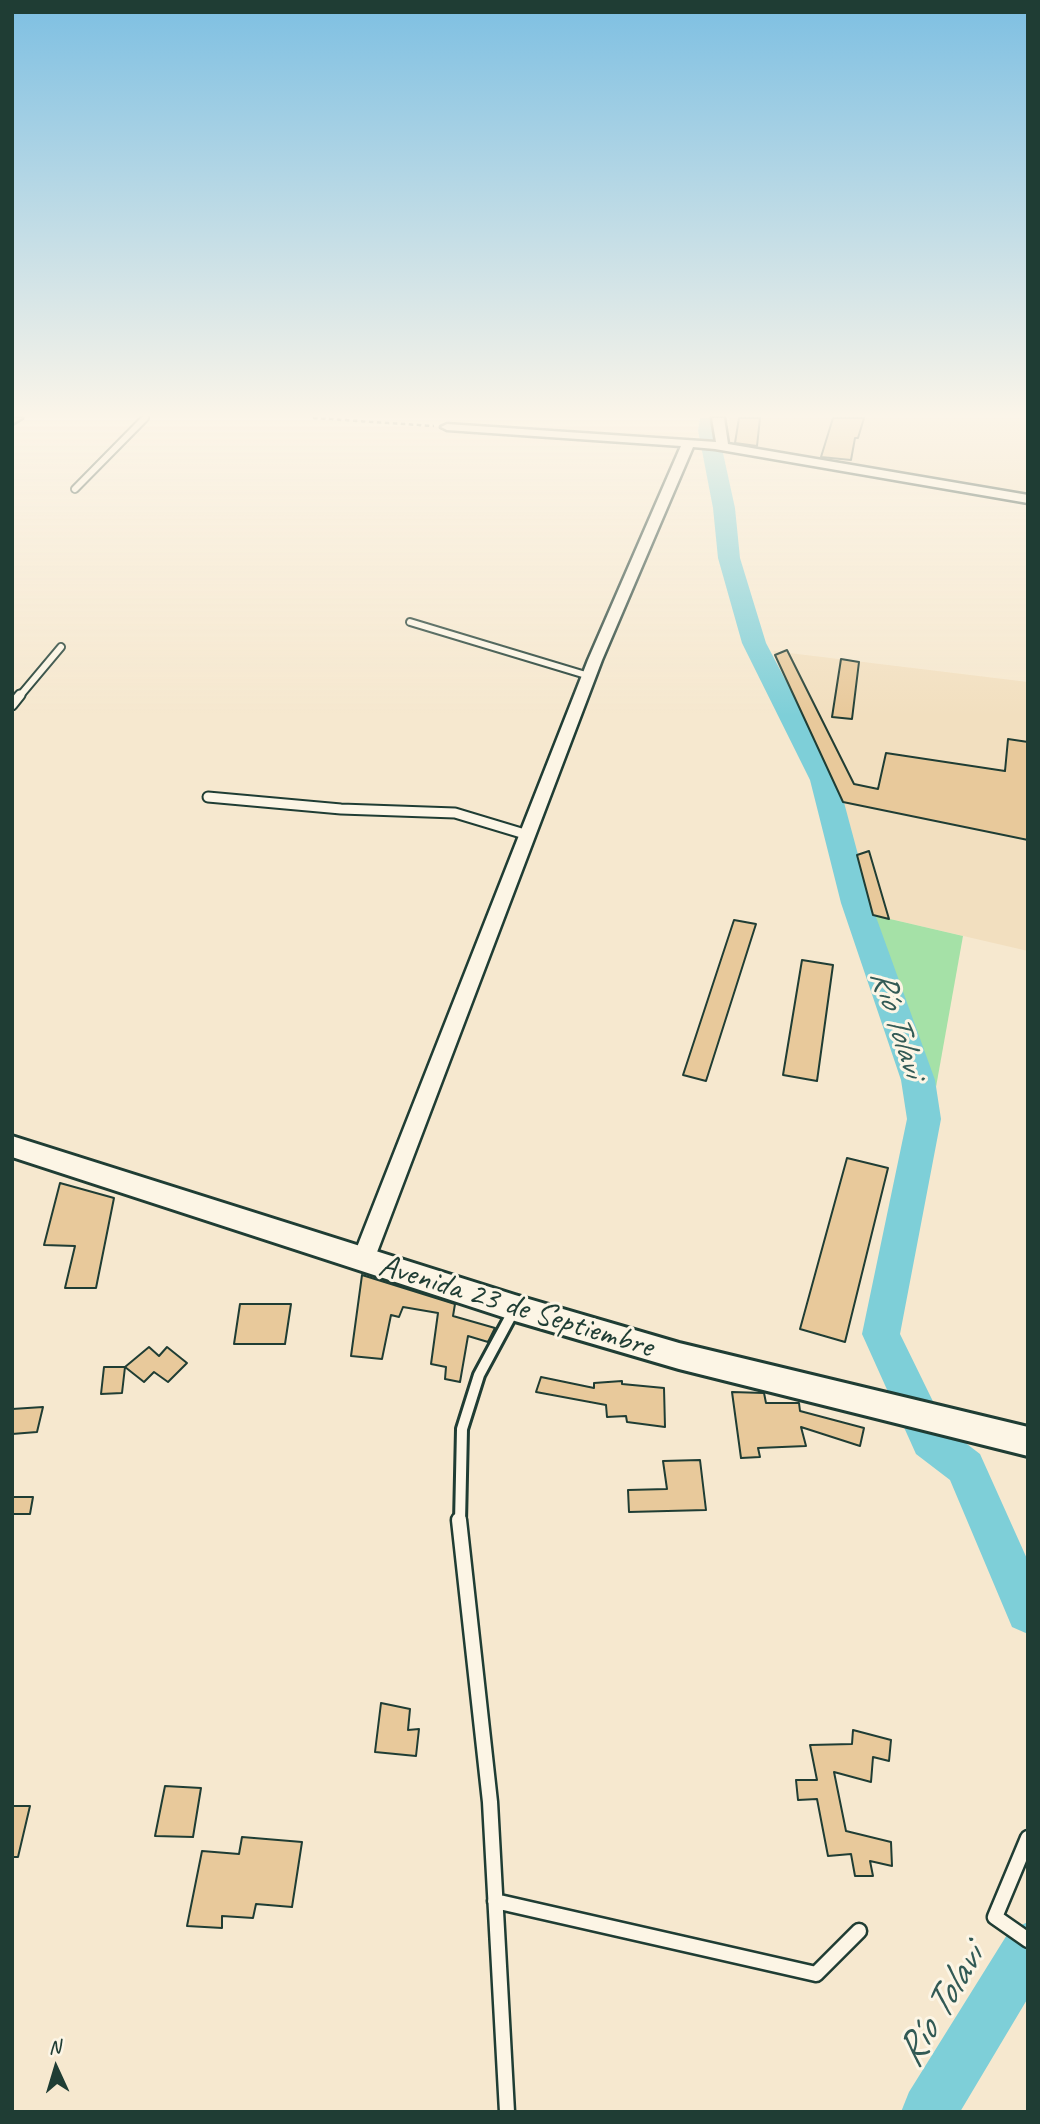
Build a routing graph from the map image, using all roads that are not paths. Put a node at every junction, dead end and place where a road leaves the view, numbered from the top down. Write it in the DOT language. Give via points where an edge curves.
graph roads {
  1 [pos="670,517"];
  2 [pos="410,622"];
  3 [pos="61,647"];
  4 [pos="589,676"];
  5 [pos="12,705"];
  6 [pos="208,797"];
  7 [pos="528,835"];
  8 [pos="12,1146"];
  9 [pos="363,1260"];
  10 [pos="515,1308"];
  11 [pos="1028,1442"];
  12 [pos="1028,1838"];
  13 [pos="495,1901"];
  14 [pos="859,1931"];
  15 [pos="1028,1940"];
  16 [pos="507,2112"];
  1 -- 4 [label="street"];
  2 -- 4 [label="lane"];
  3 -- 5 [label="lane"];
  4 -- 7 [label="street"];
  6 -- 7 [label="lane" via="455,813"];
  7 -- 9 [label="street"];
  8 -- 9 [label="main road, Avenida 23 de Septiembre"];
  9 -- 10 [label="main road, Avenida 23 de Septiembre"];
  10 -- 11 [label="main road, Avenida 23 de Septiembre" via="679,1356"];
  10 -- 13 [label="lane" via="480,1375 462,1429 459,1516 490,1802"];
  12 -- 15 [label="lane" via="995,1917"];
  13 -- 14 [label="lane" via="816,1974"];
  13 -- 16 [label="lane"];
}
